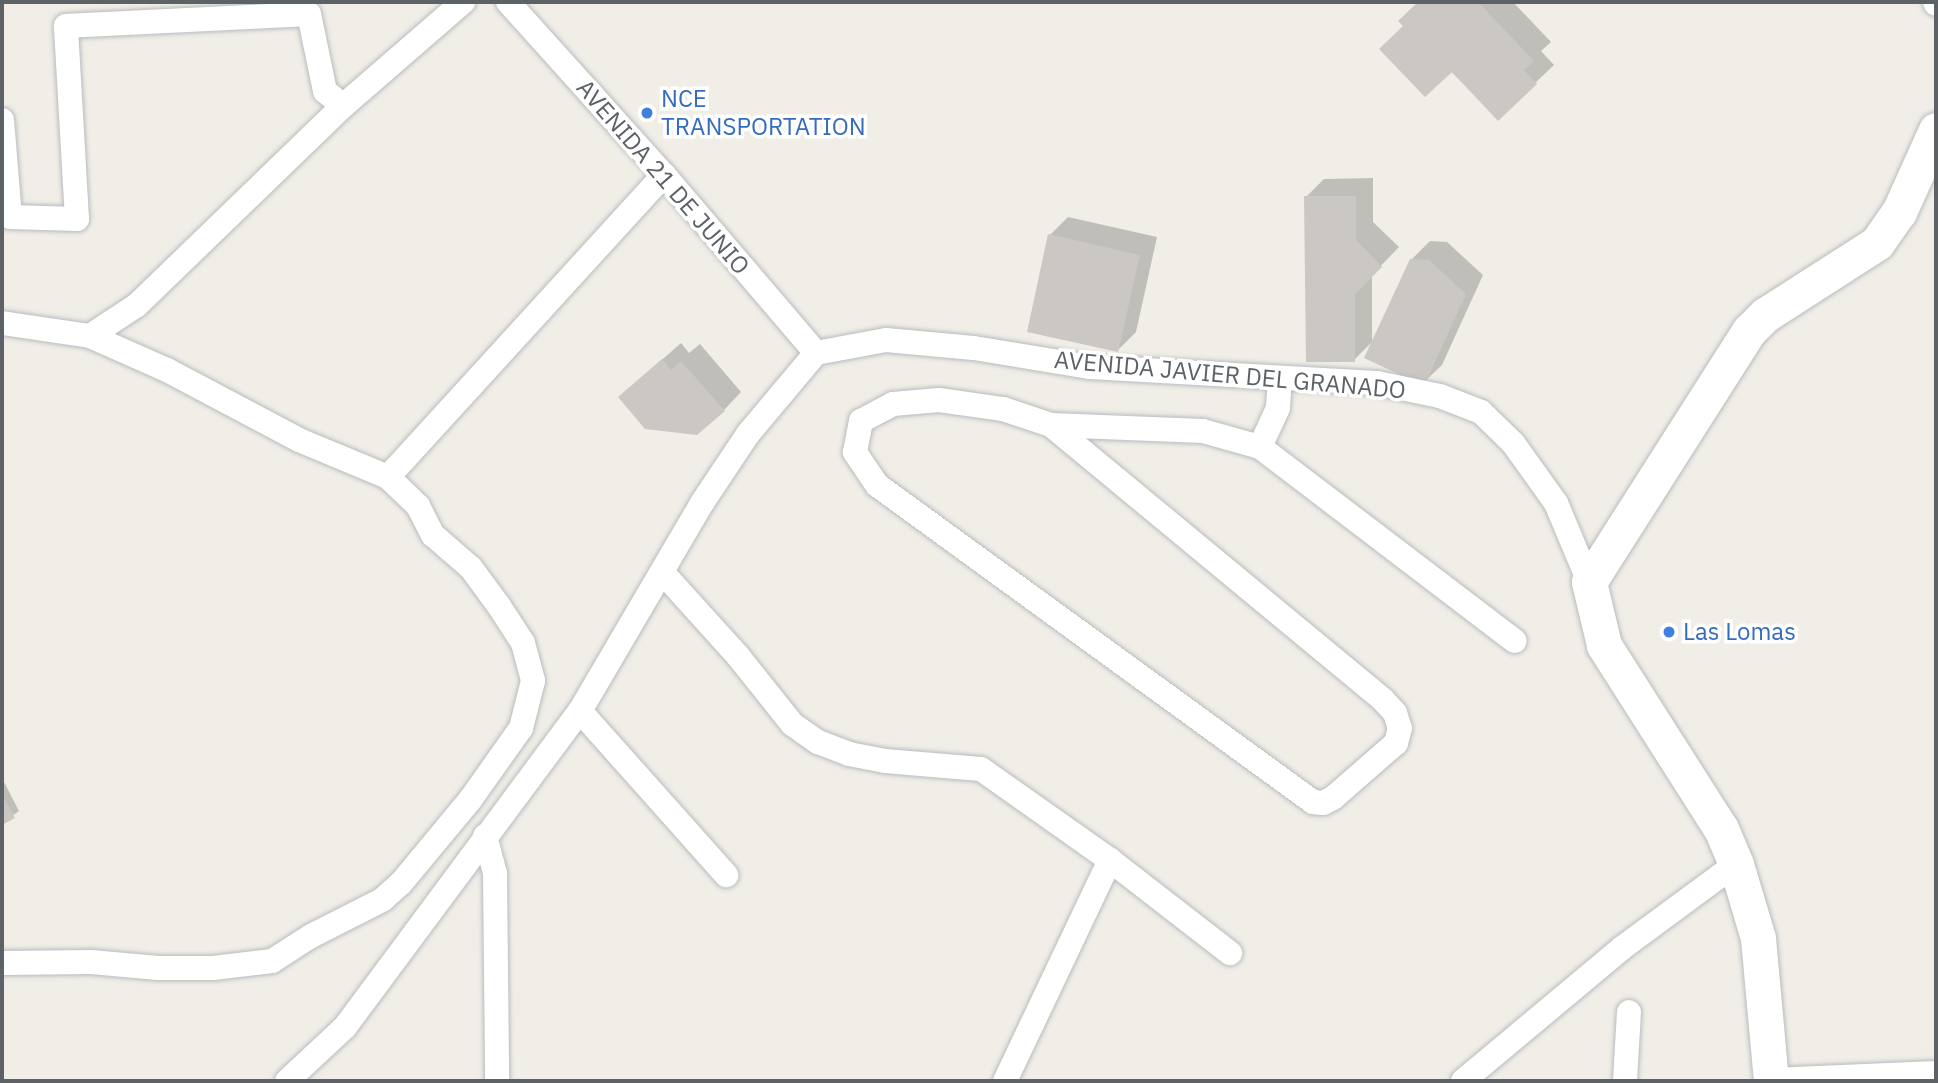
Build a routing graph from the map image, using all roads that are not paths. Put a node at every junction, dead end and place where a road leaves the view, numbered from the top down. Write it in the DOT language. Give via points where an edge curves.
graph roads {
  1 [pos="463,2"];
  2 [pos="508,2"];
  3 [pos="343,106"];
  4 [pos="2,120"];
  5 [pos="1936,130"];
  6 [pos="664,175"];
  7 [pos="2,323"];
  8 [pos="90,336"];
  9 [pos="816,353"];
  10 [pos="1280,378"];
  11 [pos="1051,425"];
  12 [pos="1261,447"];
  13 [pos="388,477"];
  14 [pos="663,573"];
  15 [pos="1589,582"];
  16 [pos="1515,641"];
  17 [pos="580,711"];
  18 [pos="485,836"];
  19 [pos="1110,860"];
  20 [pos="1736,864"];
  21 [pos="726,875"];
  22 [pos="1230,953"];
  23 [pos="2,963"];
  24 [pos="1629,1012"];
  25 [pos="1936,1073"];
  26 [pos="287,1081"];
  27 [pos="497,1081"];
  28 [pos="1005,1081"];
  29 [pos="1463,1081"];
  30 [pos="1625,1081"];
  31 [pos="1771,1081"];
  1 -- 3 [label="street"];
  2 -- 6 [label="street, AVENIDA 21 DE JUNIO"];
  3 -- 4 [label="street" via="325,91 309,14 66,26 77,219 10,217"];
  3 -- 8 [label="street" via="136,306"];
  5 -- 15 [label="street" via="1899,212 1877,243 1765,315 1749,331"];
  6 -- 9 [label="street, AVENIDA 21 DE JUNIO"];
  6 -- 13 [label="street"];
  7 -- 8 [label="street"];
  8 -- 13 [label="street" via="167,370 299,440"];
  9 -- 10 [label="street, AVENIDA JAVIER DEL GRANADO" via="886,340 974,348 1090,367"];
  9 -- 14 [label="street" via="748,433"];
  10 -- 12 [label="street" via="1278,408"];
  10 -- 15 [label="street, AVENIDA JAVIER DEL GRANADO" via="1377,383 1440,396 1481,412 1513,443 1556,503"];
  11 -- 11 [label="street" via="1383,700 1395,713 1400,729 1396,743 1333,798 1313,802 877,485 855,452 861,421 893,404 939,400 1003,409"];
  11 -- 12 [label="street" via="1203,431"];
  12 -- 16 [label="street"];
  13 -- 23 [label="street" via="418,506 433,535 471,568 499,606 523,643 533,681 521,728 470,800 382,900 272,961 213,968"];
  14 -- 17 [label="street"];
  14 -- 19 [label="street" via="792,724 818,742 885,761 981,769"];
  15 -- 20 [label="street, AVENIDA JAVIER DEL GRANADO" via="1604,645 1721,829"];
  17 -- 18 [label="street"];
  17 -- 21 [label="street"];
  18 -- 26 [label="street" via="345,1027"];
  18 -- 27 [label="street" via="495,873"];
  19 -- 22 [label="street"];
  19 -- 28 [label="street"];
  20 -- 29 [label="street" via="1622,947"];
  20 -- 31 [label="street, AVENIDA JAVIER DEL GRANADO" via="1758,938"];
  24 -- 30 [label="street"];
  25 -- 31 [label="street"];
}
